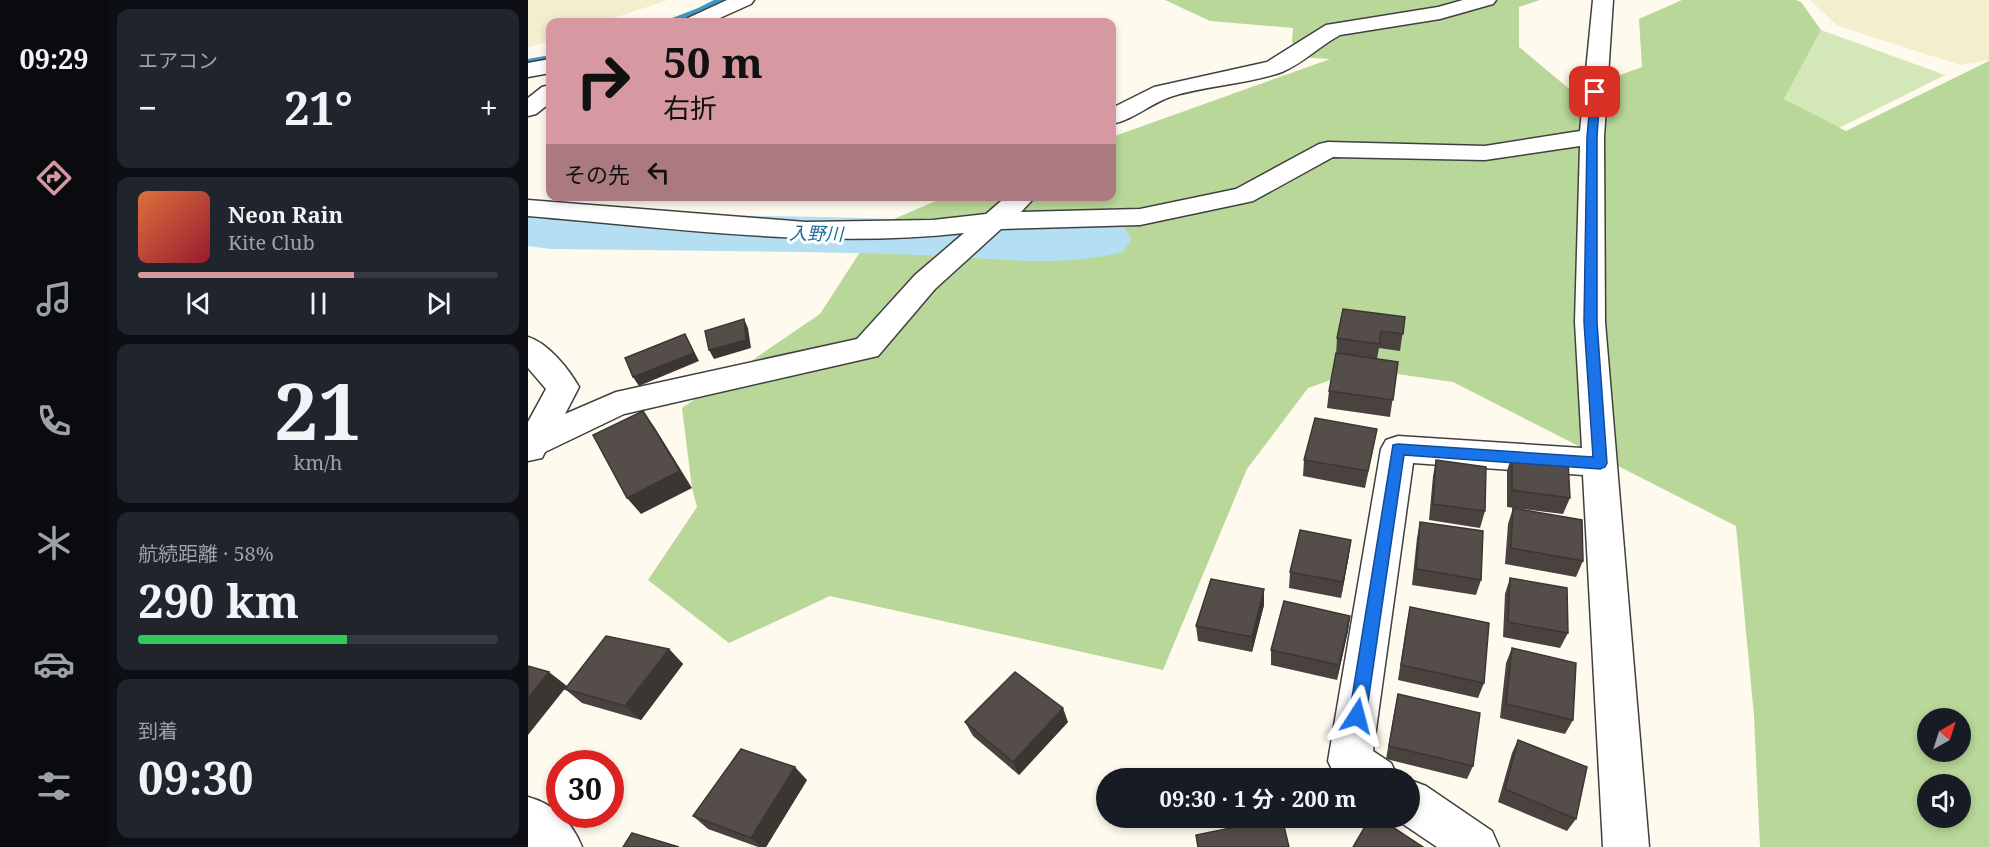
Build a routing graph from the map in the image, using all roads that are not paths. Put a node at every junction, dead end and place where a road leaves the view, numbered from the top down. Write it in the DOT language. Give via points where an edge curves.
graph roads {
  1 [pos="744,0"];
  2 [pos="1486,0"];
  3 [pos="1602,0"];
  4 [pos="704,18"];
  5 [pos="546,67"];
  6 [pos="528,69"];
  7 [pos="546,95"];
  8 [pos="528,109"];
  9 [pos="1116,115"];
  10 [pos="1592,137"];
  11 [pos="1018,201"];
  12 [pos="528,208"];
  13 [pos="998,221"];
  14 [pos="528,348"];
  15 [pos="530,451"];
  16 [pos="1600,463"];
  17 [pos="1361,768"];
  18 [pos="1420,809"];
  19 [pos="528,819"];
  20 [pos="559,847"];
  21 [pos="1476,847"];
  22 [pos="1626,847"];
  1 -- 4 [label="street"];
  2 -- 9 [label="street" via="1440,13 1334,30 1274,67 1162,92"];
  3 -- 10 [label="street"];
  5 -- 6 [label="street"];
  7 -- 8 [label="street"];
  10 -- 13 [label="street" via="1485,153 1328,149 1244,195 1140,217"];
  10 -- 16 [label="street" via="1590,322"];
  11 -- 13 [label="street"];
  12 -- 13 [label="street" via="806,230 933,228"];
  13 -- 15 [label="street" via="924,282 867,348 616,404"];
  14 -- 15 [label="street" via="563,387"];
  16 -- 17 [label="street" via="1398,449 1350,761"];
  16 -- 22 [label="street"];
  18 -- 21 [label="street"];
  19 -- 20 [label="street" via="536,821"];
}
